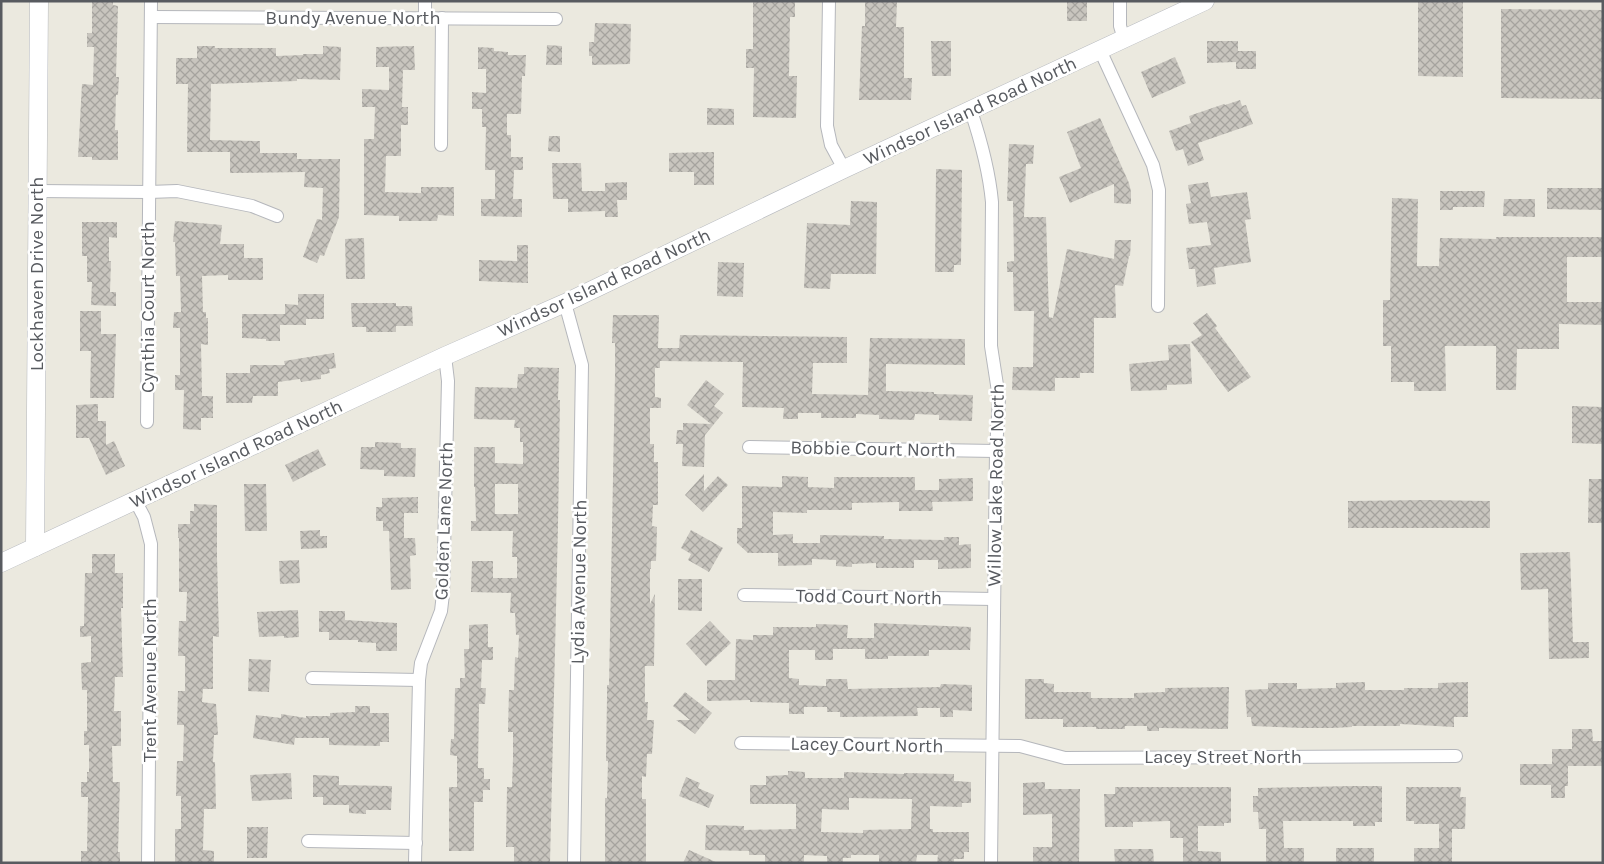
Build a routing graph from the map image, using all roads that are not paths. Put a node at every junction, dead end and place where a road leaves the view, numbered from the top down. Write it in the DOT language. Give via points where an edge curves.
graph roads {
  1 [pos="39,1"];
  2 [pos="151,1"];
  3 [pos="425,1"];
  4 [pos="829,1"];
  5 [pos="1120,1"];
  6 [pos="1205,1"];
  7 [pos="150,17"];
  8 [pos="425,18"];
  9 [pos="442,18"];
  10 [pos="556,19"];
  11 [pos="1124,39"];
  12 [pos="1100,50"];
  13 [pos="971,111"];
  14 [pos="441,144"];
  15 [pos="844,168"];
  16 [pos="38,191"];
  17 [pos="149,192"];
  18 [pos="277,216"];
  19 [pos="566,303"];
  20 [pos="1158,306"];
  21 [pos="445,356"];
  22 [pos="147,422"];
  23 [pos="749,447"];
  24 [pos="996,451"];
  25 [pos="135,500"];
  26 [pos="35,547"];
  27 [pos="1,563"];
  28 [pos="744,595"];
  29 [pos="994,599"];
  30 [pos="312,678"];
  31 [pos="419,680"];
  32 [pos="742,743"];
  33 [pos="993,746"];
  34 [pos="1456,756"];
  35 [pos="308,841"];
  36 [pos="416,843"];
  37 [pos="148,863"];
  38 [pos="415,863"];
  39 [pos="574,863"];
  40 [pos="991,863"];
  1 -- 16 [label="street, Lockhaven Drive North"];
  2 -- 7 [label="street, Cynthia Court North"];
  3 -- 8 [label="street"];
  4 -- 15 [label="street" via="827,126"];
  5 -- 11 [label="street" via="1120,26"];
  6 -- 11 [label="street, Windsor Island Road North"];
  7 -- 8 [label="street, Bundy Avenue North"];
  7 -- 17 [label="street, Cynthia Court North"];
  8 -- 9 [label="street, Bundy Avenue North"];
  9 -- 10 [label="street, Bundy Avenue North"];
  9 -- 14 [label="street"];
  11 -- 12 [label="street, Windsor Island Road North"];
  12 -- 13 [label="street, Windsor Island Road North"];
  12 -- 20 [label="street" via="1157,177"];
  13 -- 15 [label="street, Windsor Island Road North"];
  13 -- 24 [label="street, Willow Lake Road North" via="988,170 992,202 991,338 999,398"];
  15 -- 19 [label="street, Windsor Island Road North"];
  16 -- 17 [label="street"];
  16 -- 26 [label="street, Lockhaven Drive North"];
  17 -- 18 [label="street" via="177,191 252,206"];
  17 -- 22 [label="street, Cynthia Court North"];
  19 -- 21 [label="street, Windsor Island Road North"];
  19 -- 39 [label="street, Lydia Avenue North" via="582,365"];
  21 -- 25 [label="street, Windsor Island Road North"];
  21 -- 31 [label="street, Golden Lane North" via="448,381 443,594 441,611 421,663"];
  23 -- 24 [label="street, Bobbie Court North"];
  24 -- 29 [label="street, Willow Lake Road North"];
  25 -- 26 [label="street, Windsor Island Road North"];
  25 -- 37 [label="street, Trent Avenue North" via="144,517 151,544"];
  26 -- 27 [label="street, Windsor Island Road North"];
  28 -- 29 [label="street, Todd Court North"];
  29 -- 33 [label="street, Willow Lake Road North"];
  30 -- 31 [label="street"];
  31 -- 36 [label="street, Golden Lane North"];
  32 -- 33 [label="street, Lacey Court North"];
  33 -- 34 [label="street, Lacey Street North" via="1020,746 1065,758"];
  33 -- 40 [label="street, Willow Lake Road North"];
  35 -- 36 [label="street"];
  36 -- 38 [label="street, Golden Lane North"];
}
